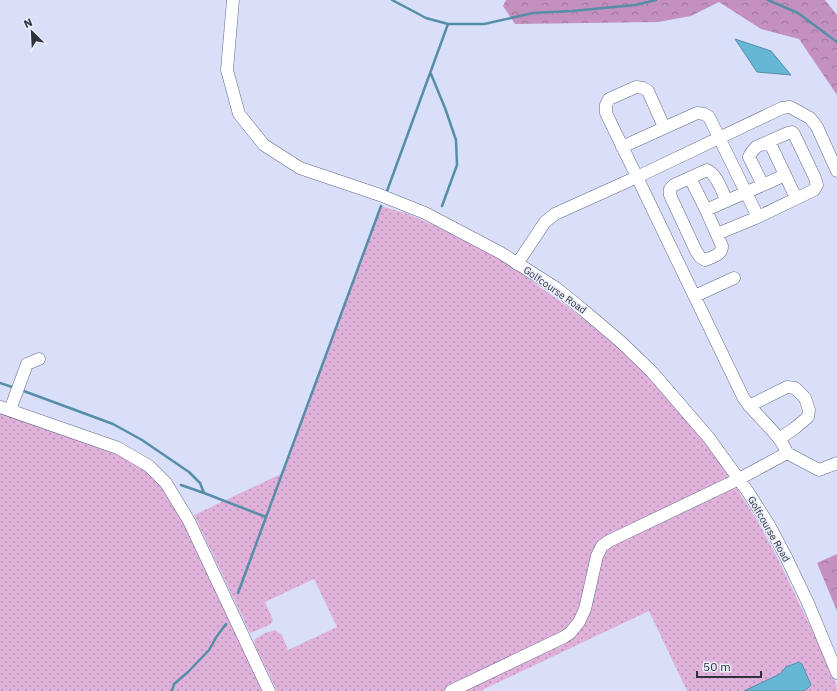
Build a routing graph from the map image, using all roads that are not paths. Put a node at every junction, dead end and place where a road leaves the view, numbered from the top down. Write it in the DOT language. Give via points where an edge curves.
graph roads {
  1 [pos="233,0"];
  2 [pos="664,128"];
  3 [pos="719,138"];
  4 [pos="769,141"];
  5 [pos="622,147"];
  6 [pos="837,171"];
  7 [pos="785,175"];
  8 [pos="637,177"];
  9 [pos="690,178"];
  10 [pos="763,185"];
  11 [pos="746,193"];
  12 [pos="796,198"];
  13 [pos="727,201"];
  14 [pos="706,210"];
  15 [pos="758,218"];
  16 [pos="717,234"];
  17 [pos="517,264"];
  18 [pos="734,278"];
  19 [pos="695,296"];
  20 [pos="39,359"];
  21 [pos="8,406"];
  22 [pos="749,406"];
  23 [pos="779,439"];
  24 [pos="787,453"];
  25 [pos="837,462"];
  26 [pos="739,479"];
  27 [pos="837,673"];
  28 [pos="269,691"];
  29 [pos="451,691"];
  1 -- 17 [label="street, Golfcourse Road" via="227,70 239,114 264,145 300,168 425,213"];
  2 -- 3 [label="street" via="697,113 704,114 709,117"];
  2 -- 5 [label="street"];
  2 -- 5 [label="street" via="648,91 643,88 636,87 609,98 606,113"];
  3 -- 6 [label="street" via="782,108 790,107 810,118 817,126"];
  3 -- 8 [label="street"];
  3 -- 11 [label="street"];
  4 -- 7 [label="street"];
  4 -- 10 [label="street" via="756,147 749,157"];
  4 -- 12 [label="street" via="792,132 815,178 817,185 814,190"];
  5 -- 8 [label="street"];
  7 -- 10 [label="street"];
  7 -- 12 [label="street"];
  8 -- 17 [label="street" via="555,214 545,222"];
  8 -- 19 [label="street"];
  9 -- 13 [label="street" via="710,171"];
  9 -- 14 [label="street"];
  9 -- 16 [label="street" via="674,185 670,189 670,195 696,251 705,260 722,250"];
  10 -- 11 [label="street"];
  11 -- 13 [label="street"];
  11 -- 15 [label="street"];
  12 -- 15 [label="street"];
  13 -- 14 [label="street"];
  14 -- 16 [label="street"];
  15 -- 16 [label="street"];
  17 -- 26 [label="street, Golfcourse Road" via="556,288 647,367 710,438"];
  18 -- 19 [label="street"];
  19 -- 22 [label="street"];
  20 -- 21 [label="street" via="27,364 22,380"];
  21 -- 28 [label="street" via="118,448 149,466 166,482 189,521"];
  22 -- 23 [label="street"];
  22 -- 23 [label="street" via="787,388 795,388 805,398 808,416"];
  23 -- 24 [label="street"];
  24 -- 25 [label="street" via="819,470"];
  24 -- 26 [label="street"];
  26 -- 27 [label="street, Golfcourse Road" via="786,557"];
  26 -- 29 [label="street" via="602,546 597,556 585,609 570,633"];
}
